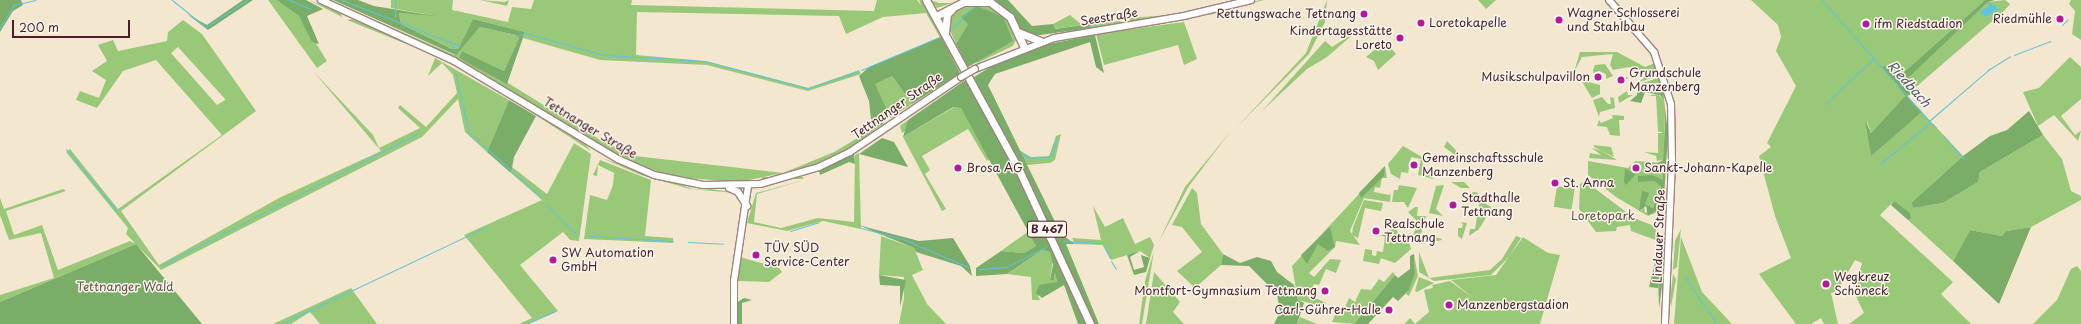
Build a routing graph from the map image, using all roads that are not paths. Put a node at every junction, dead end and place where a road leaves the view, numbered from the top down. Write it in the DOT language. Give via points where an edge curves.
graph roads {
  1 [pos="321,0"];
  2 [pos="926,0"];
  3 [pos="1251,0"];
  4 [pos="1609,0"];
  5 [pos="952,7"];
  6 [pos="936,16"];
  7 [pos="1018,32"];
  8 [pos="945,33"];
  9 [pos="1040,41"];
  10 [pos="1024,47"];
  11 [pos="975,69"];
  12 [pos="724,186"];
  13 [pos="748,186"];
  14 [pos="747,207"];
  15 [pos="734,324"];
  16 [pos="1090,324"];
  17 [pos="1665,324"];
  1 -- 12 [label="main road, Tettnanger Straße" via="454,61 636,168 677,181"];
  2 -- 6 [label="main road, B 467"];
  3 -- 9 [label="main road, Seestraße" via="1190,15"];
  4 -- 17 [label="main road, Lindauer Straße" via="1654,52 1671,104 1672,162"];
  5 -- 6 [label="main road"];
  5 -- 7 [label="main road" via="972,1 990,2 1005,11"];
  5 -- 8 [label="main road" via="947,14"];
  6 -- 8 [label="main road, B 467"];
  7 -- 9 [label="main road"];
  7 -- 10 [label="main road"];
  8 -- 16 [label="main road, B 467" via="1022,176"];
  9 -- 10 [label="main road, Seestraße"];
  10 -- 11 [label="main road, Seestraße"];
  11 -- 13 [label="main road, Tettnanger Straße, bridge" via="832,162 798,175"];
  12 -- 13 [label="main road, Tettnanger Straße"];
  12 -- 14 [label="main road" via="738,192"];
  13 -- 14 [label="main road"];
  14 -- 15 [label="main road" via="735,270"];
}
